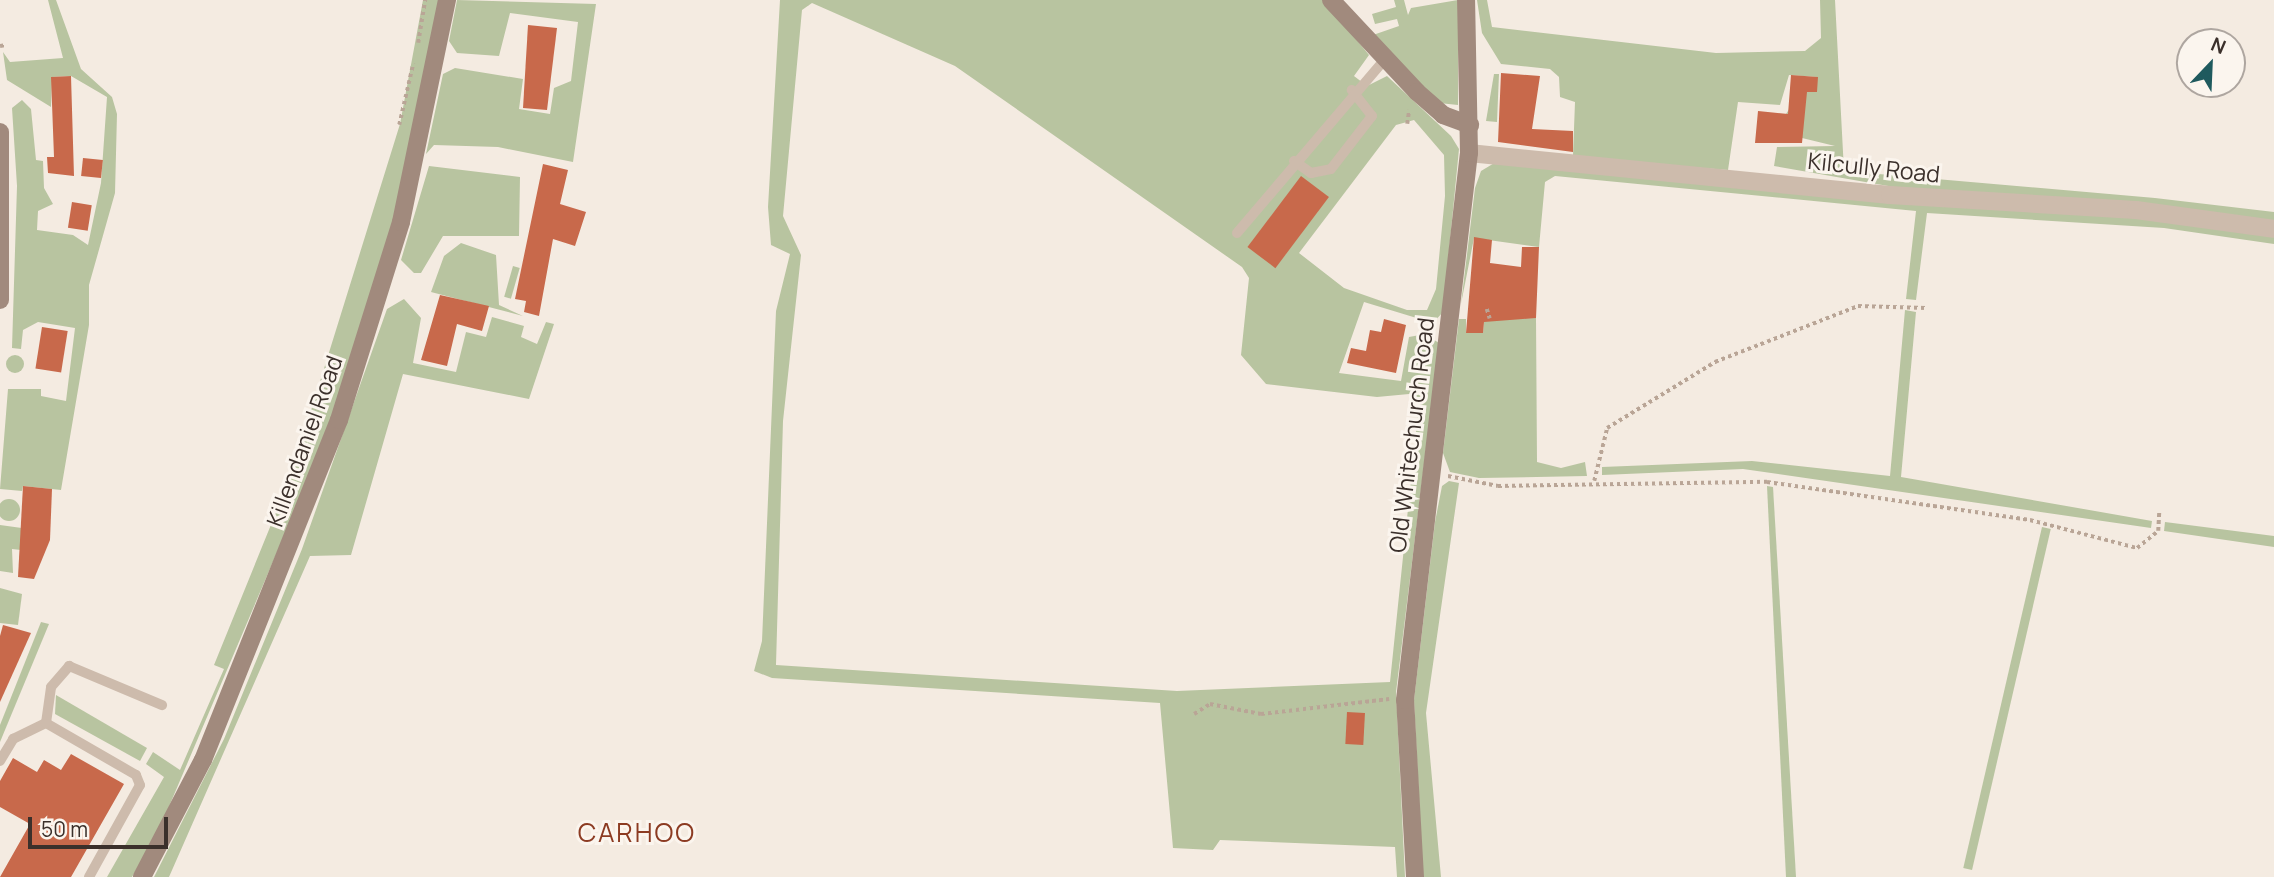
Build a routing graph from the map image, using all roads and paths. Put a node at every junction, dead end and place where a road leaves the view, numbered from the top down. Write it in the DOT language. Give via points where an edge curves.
graph roads {
  1 [pos="425,0"];
  2 [pos="447,0"];
  3 [pos="1331,0"];
  4 [pos="1466,0"];
  5 [pos="6,45"];
  6 [pos="0,46"];
  7 [pos="1385,59"];
  8 [pos="1352,90"];
  9 [pos="399,125"];
  10 [pos="1469,125"];
  11 [pos="0,132"];
  12 [pos="1469,153"];
  13 [pos="1294,160"];
  14 [pos="2274,229"];
  15 [pos="1237,233"];
  16 [pos="0,300"];
  17 [pos="1926,308"];
  18 [pos="1487,309"];
  19 [pos="1490,319"];
  20 [pos="1450,477"];
  21 [pos="1594,481"];
  22 [pos="2159,511"];
  23 [pos="1389,699"];
  24 [pos="162,705"];
  25 [pos="1194,714"];
  26 [pos="46,723"];
  27 [pos="0,761"];
  28 [pos="89,877"];
  29 [pos="142,877"];
  30 [pos="1415,877"];
  1 -- 9 [label="path"];
  2 -- 29 [label="street, Killendaniel Road" via="401,222 343,408 203,760"];
  3 -- 7 [label="street"];
  4 -- 10 [label="street, Old Whitechurch Road"];
  5 -- 6 [label="path"];
  7 -- 8 [label="lane"];
  7 -- 10 [label="street" via="1443,115"];
  8 -- 13 [label="lane"];
  8 -- 13 [label="lane" via="1372,116 1331,169 1311,173"];
  10 -- 12 [label="street, Old Whitechurch Road"];
  11 -- 16 [label="street"];
  12 -- 14 [label="street, Kilcully Road" via="1890,195 2136,210"];
  12 -- 30 [label="street, Old Whitechurch Road" via="1406,687"];
  13 -- 15 [label="lane"];
  17 -- 21 [label="path" via="1858,306 1715,362 1607,428"];
  18 -- 19 [label="path"];
  20 -- 21 [label="path" via="1498,486"];
  21 -- 22 [label="path" via="1767,482 2030,520 2137,548 2158,531"];
  23 -- 25 [label="path" via="1261,714 1210,704"];
  24 -- 26 [label="lane" via="69,666 51,687"];
  26 -- 27 [label="lane" via="13,739"];
  26 -- 28 [label="lane" via="136,775 139,785"];
}
